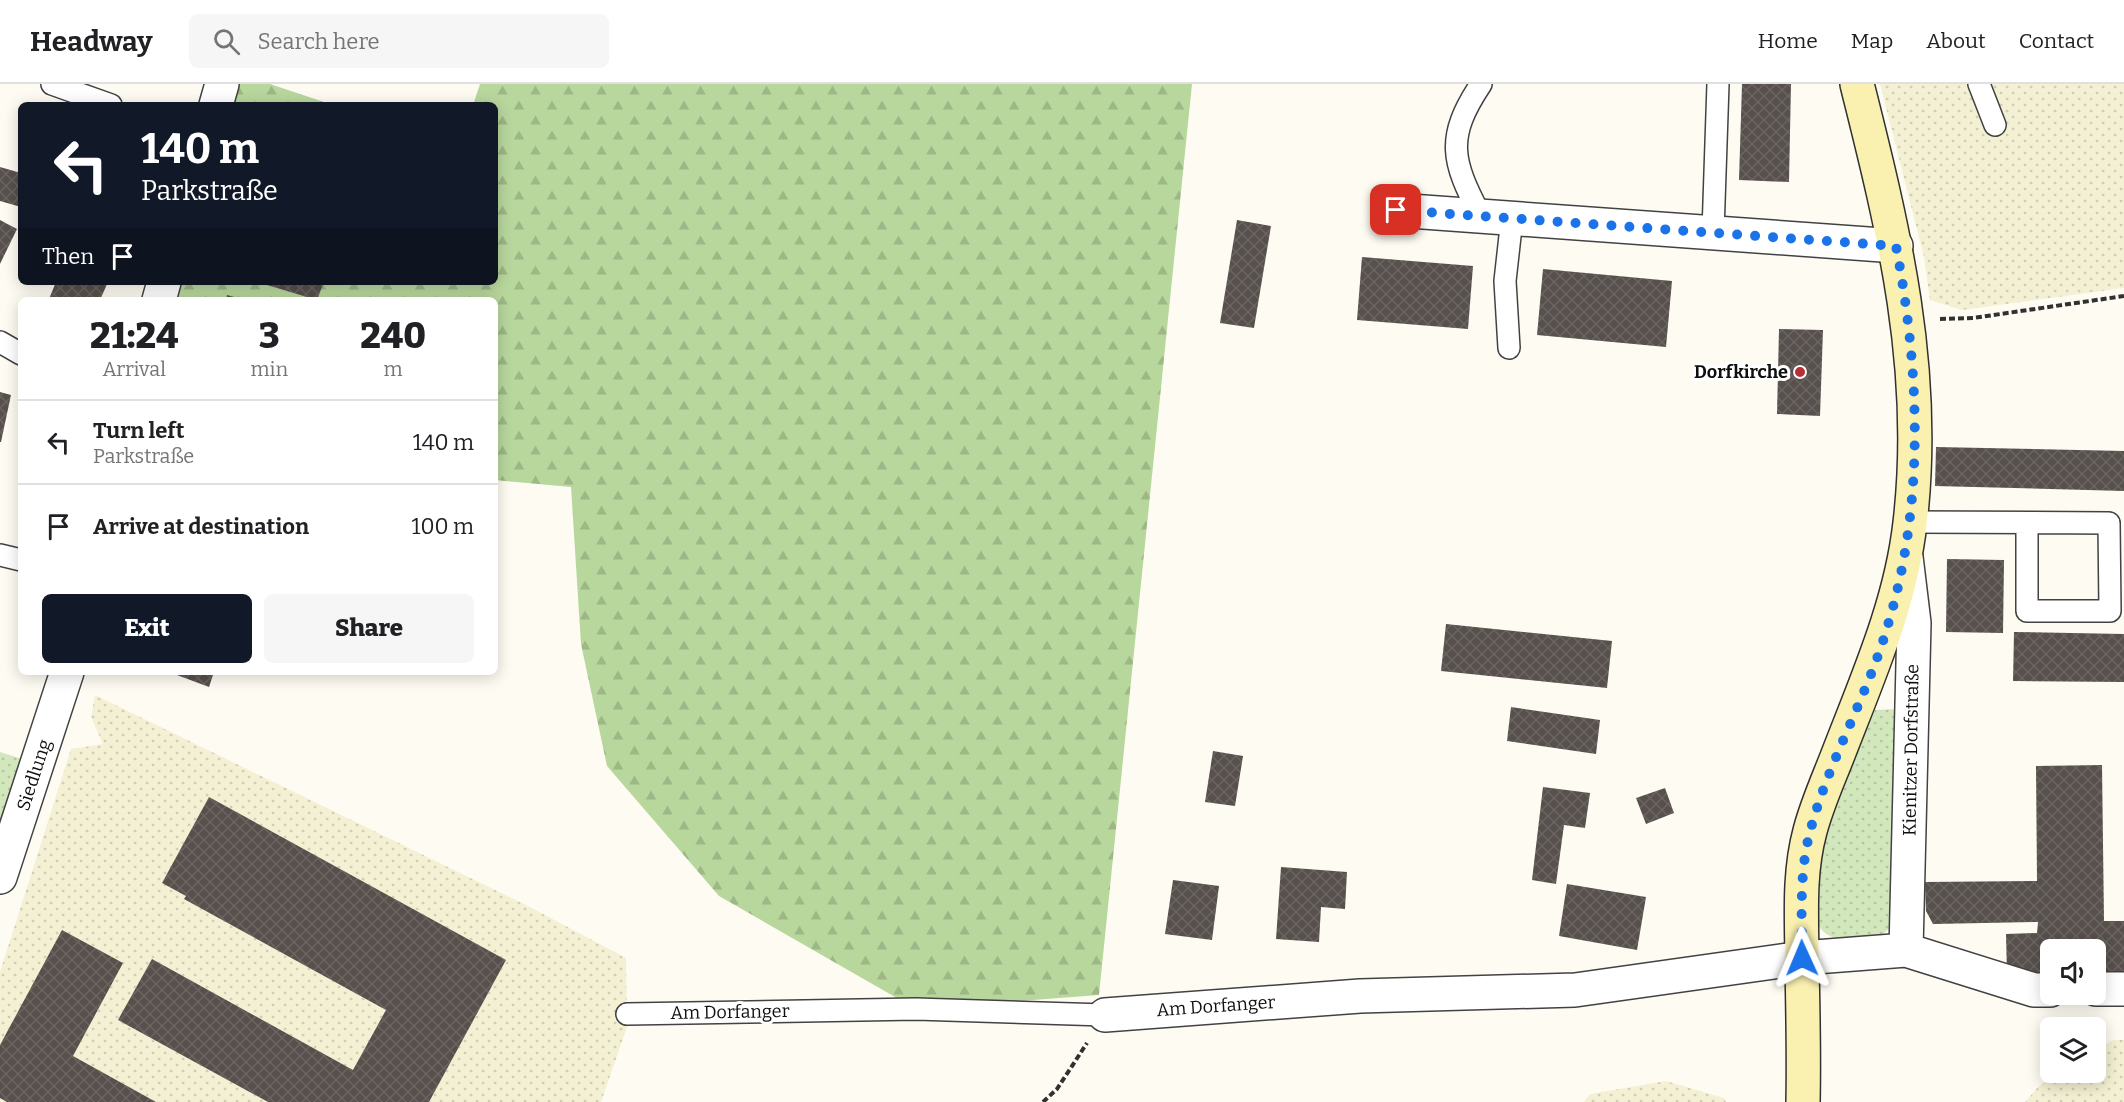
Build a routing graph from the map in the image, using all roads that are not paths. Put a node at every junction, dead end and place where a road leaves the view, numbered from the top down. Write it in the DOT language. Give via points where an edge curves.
graph roads {
  1 [pos="52,84"];
  2 [pos="222,84"];
  3 [pos="1481,84"];
  4 [pos="1718,84"];
  5 [pos="1857,84"];
  6 [pos="1980,84"];
  7 [pos="103,102"];
  8 [pos="217,102"];
  9 [pos="1995,125"];
  10 [pos="1396,210"];
  11 [pos="1496,217"];
  12 [pos="1713,232"];
  13 [pos="1896,246"];
  14 [pos="0,342"];
  15 [pos="1509,348"];
  16 [pos="18,352"];
  17 [pos="2027,523"];
  18 [pos="1908,537"];
  19 [pos="0,555"];
  20 [pos="18,559"];
  21 [pos="66,675"];
  22 [pos="0,877"];
  23 [pos="1906,950"];
  24 [pos="1802,958"];
  25 [pos="2106,989"];
  26 [pos="2124,989"];
  27 [pos="2040,990"];
  28 [pos="627,1014"];
  29 [pos="1105,1015"];
  30 [pos="1803,1102"];
  1 -- 7 [label="lane"];
  2 -- 8 [label="street"];
  3 -- 11 [label="lane" via="1467,105 1454,151 1464,184"];
  4 -- 12 [label="lane"];
  5 -- 13 [label="street, Kienitzer Dorfstraße"];
  6 -- 9 [label="lane"];
  10 -- 11 [label="street"];
  11 -- 12 [label="street"];
  11 -- 15 [label="lane"];
  12 -- 13 [label="street"];
  13 -- 18 [label="street, Kienitzer Dorfstraße" via="1909,321 1915,442"];
  14 -- 16 [label="lane"];
  17 -- 17 [label="lane" via="2109,523 2110,611 2027,611"];
  17 -- 18 [label="lane"];
  18 -- 23 [label="street, Kienitzer Dorfstraße" via="1914,623"];
  18 -- 24 [label="street, Kienitzer Dorfstraße" via="1887,629 1810,831 1802,880"];
  19 -- 20 [label="lane"];
  21 -- 22 [label="street, Siedlung"];
  23 -- 24 [label="street, Am Dorfanger"];
  23 -- 27 [label="street"];
  24 -- 29 [label="street, Am Dorfanger" via="1575,990 1360,996"];
  24 -- 30 [label="street, Kienitzer Dorfstraße"];
  25 -- 26 [label="street"];
  28 -- 29 [label="lane, Am Dorfanger" via="916,1009"];
}
